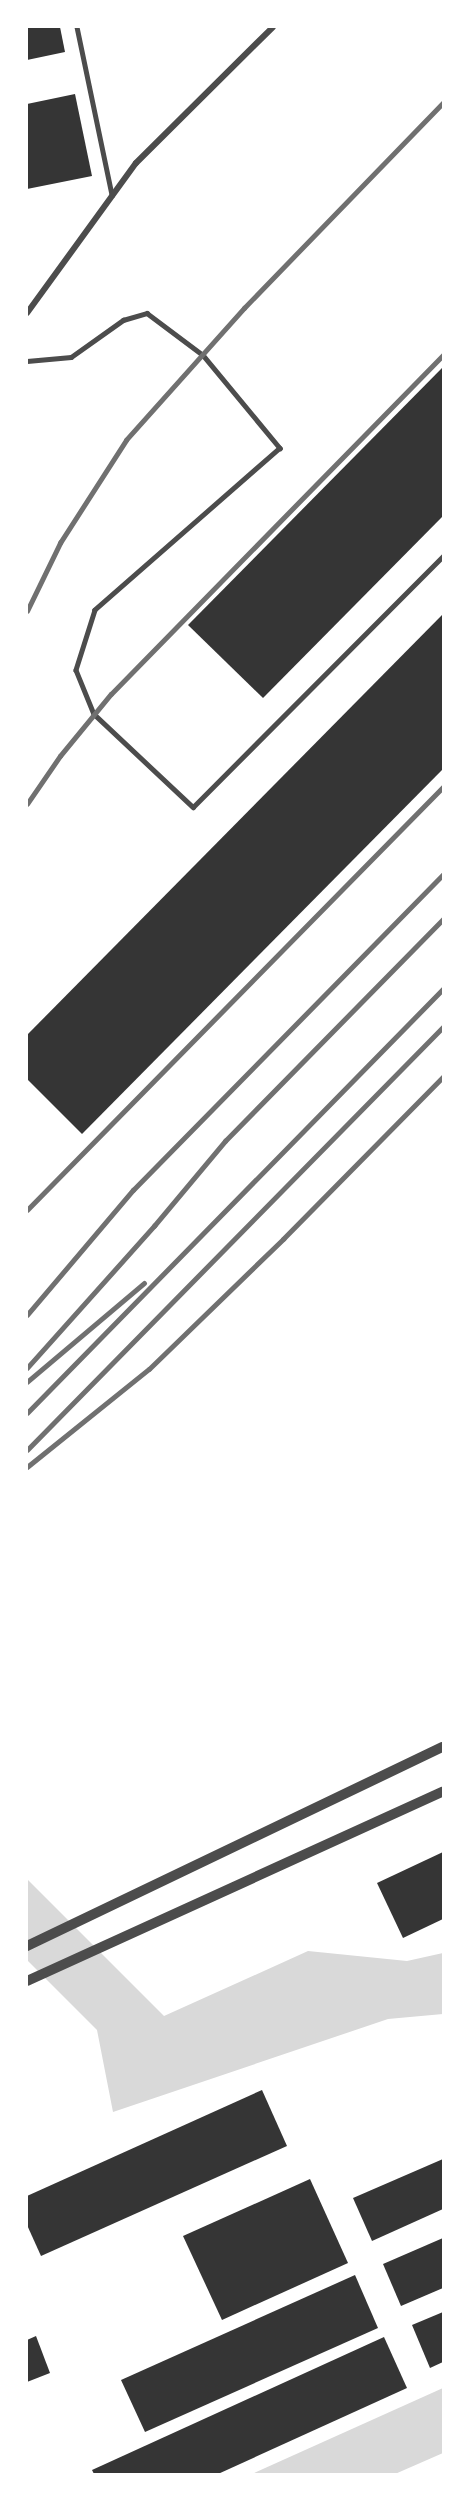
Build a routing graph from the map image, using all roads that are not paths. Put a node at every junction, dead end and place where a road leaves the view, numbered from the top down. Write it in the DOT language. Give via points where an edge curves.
graph roads {
  1 [pos="77,27"];
  2 [pos="273,27"];
  3 [pos="112,195"];
  4 [pos="27,313"];
  5 [pos="27,361"];
  6 [pos="443,555"];
  7 [pos="443,1748"];
  8 [pos="443,1791"];
  9 [pos="27,1946"];
  10 [pos="27,1981"];
  1 -- 3 [label="lane"];
  2 -- 3 [label="street" via="136,163"];
  3 -- 4 [label="street"];
  5 -- 6 [label="lane" via="71,357 123,320 147,313 203,355 280,448 95,610 76,670 94,714 193,807"];
  7 -- 9 [label="street"];
  8 -- 10 [label="street"];
}
